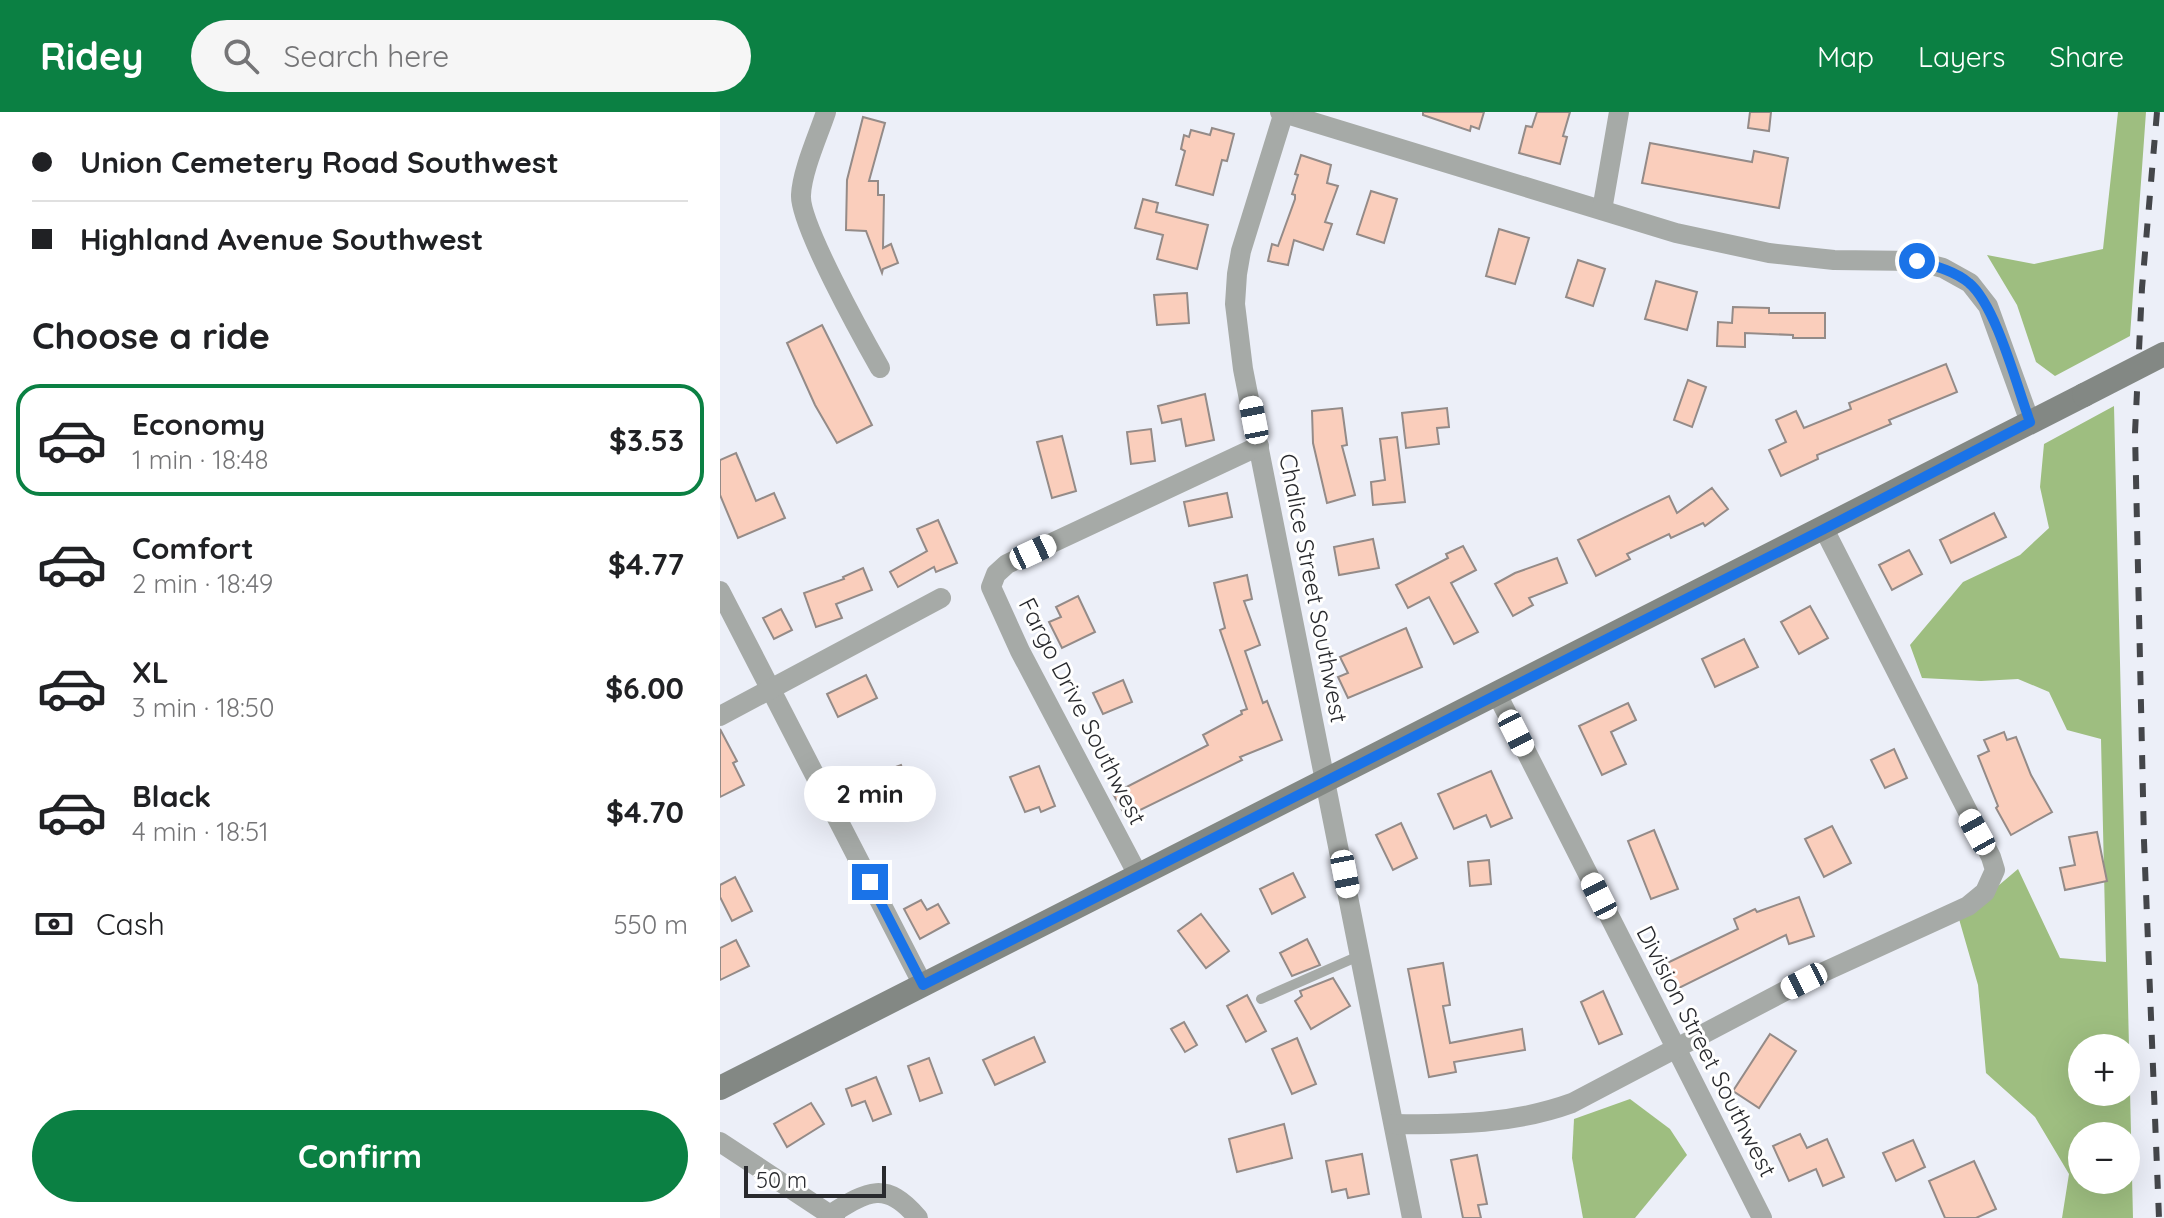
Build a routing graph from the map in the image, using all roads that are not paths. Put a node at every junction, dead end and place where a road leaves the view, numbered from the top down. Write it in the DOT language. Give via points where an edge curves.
graph roads {
  1 [pos="826,112"];
  2 [pos="1283,112"];
  3 [pos="1619,112"];
  4 [pos="1602,210"];
  5 [pos="2164,354"];
  6 [pos="880,368"];
  7 [pos="2030,422"];
  8 [pos="1259,446"];
  9 [pos="1824,529"];
  10 [pos="720,591"];
  11 [pos="941,598"];
  12 [pos="772,688"];
  13 [pos="1497,694"];
  14 [pos="720,716"];
  15 [pos="1327,781"];
  16 [pos="1138,875"];
  17 [pos="1361,955"];
  18 [pos="923,985"];
  19 [pos="1261,999"];
  20 [pos="1676,1047"];
  21 [pos="720,1088"];
  22 [pos="1394,1124"];
  23 [pos="720,1142"];
  24 [pos="833,1216"];
  25 [pos="918,1218"];
  26 [pos="1412,1218"];
  27 [pos="1762,1218"];
  1 -- 6 [label="street" via="801,205"];
  2 -- 4 [label="street"];
  2 -- 8 [label="street, Chalice Street Southwest" via="1237,274 1243,369"];
  3 -- 4 [label="street"];
  4 -- 7 [label="street" via="1769,253 1917,261 1943,268 1970,283 1988,306"];
  5 -- 7 [label="street, bridge"];
  7 -- 9 [label="street"];
  8 -- 15 [label="street, Chalice Street Southwest"];
  8 -- 16 [label="street, Fargo Drive Southwest" via="1007,564 991,587"];
  9 -- 13 [label="street"];
  9 -- 20 [label="street" via="1995,870 1985,892 1968,906"];
  10 -- 12 [label="street"];
  11 -- 12 [label="street"];
  12 -- 14 [label="street"];
  12 -- 18 [label="street"];
  13 -- 15 [label="street"];
  13 -- 20 [label="street, Division Street Southwest"];
  15 -- 16 [label="street"];
  15 -- 17 [label="street, Chalice Street Southwest"];
  16 -- 18 [label="street"];
  17 -- 19 [label="lane"];
  17 -- 22 [label="street, Chalice Street Southwest"];
  18 -- 21 [label="street"];
  20 -- 22 [label="street" via="1542,1114 1495,1122"];
  20 -- 27 [label="street, Division Street Southwest"];
  22 -- 26 [label="street, Chalice Street Southwest"];
  23 -- 24 [label="street"];
  24 -- 25 [label="street" via="858,1197 886,1192"];
}
